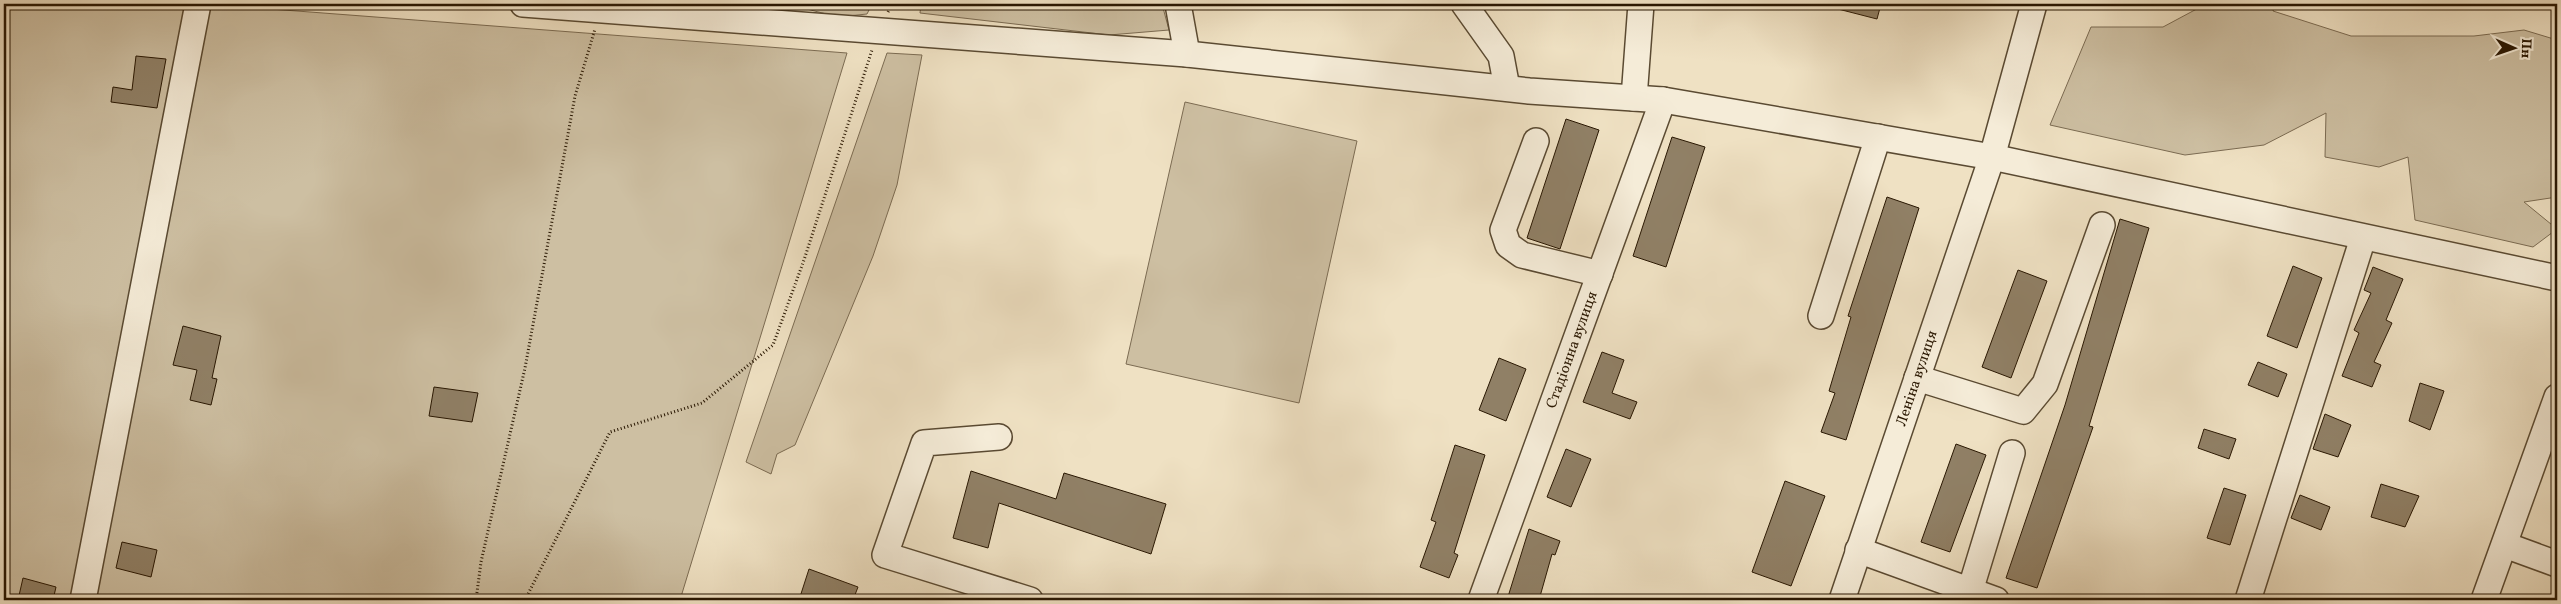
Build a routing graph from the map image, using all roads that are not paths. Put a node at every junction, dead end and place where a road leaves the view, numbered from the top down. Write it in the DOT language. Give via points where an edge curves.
graph roads {
  1 [pos="198,4"];
  2 [pos="523,4"];
  3 [pos="1178,4"];
  4 [pos="1464,4"];
  5 [pos="1642,4"];
  6 [pos="2033,4"];
  7 [pos="1187,54"];
  8 [pos="1507,88"];
  9 [pos="1634,98"];
  10 [pos="1663,100"];
  11 [pos="1878,138"];
  12 [pos="1536,141"];
  13 [pos="1992,157"];
  14 [pos="2102,225"];
  15 [pos="2363,238"];
  16 [pos="1600,274"];
  17 [pos="2557,278"];
  18 [pos="1821,316"];
  19 [pos="1917,378"];
  20 [pos="2557,397"];
  21 [pos="999,437"];
  22 [pos="2012,453"];
  23 [pos="2505,545"];
  24 [pos="1858,550"];
  25 [pos="2557,564"];
  26 [pos="1970,591"];
  27 [pos="83,600"];
  28 [pos="1030,600"];
  29 [pos="1481,600"];
  30 [pos="1842,600"];
  31 [pos="1996,600"];
  32 [pos="2248,600"];
  33 [pos="2484,600"];
  1 -- 27 [label="street"];
  2 -- 7 [label="street"];
  3 -- 7 [label="street"];
  4 -- 8 [label="street" via="1501,56"];
  5 -- 9 [label="street"];
  6 -- 13 [label="street, Леніна вулиця"];
  7 -- 8 [label="street"];
  8 -- 9 [label="street"];
  9 -- 10 [label="street"];
  10 -- 11 [label="street"];
  10 -- 16 [label="street, Стадіонна вулиця"];
  11 -- 13 [label="street"];
  11 -- 18 [label="street"];
  12 -- 16 [label="street" via="1503,230 1508,245 1522,254"];
  13 -- 15 [label="street"];
  13 -- 19 [label="street, Леніна вулиця"];
  14 -- 19 [label="street" via="2045,384 2023,411"];
  15 -- 17 [label="street"];
  15 -- 32 [label="street"];
  16 -- 29 [label="street, Стадіонна вулиця"];
  19 -- 24 [label="street, Леніна вулиця"];
  20 -- 23 [label="street"];
  21 -- 28 [label="street" via="924,443 885,555"];
  22 -- 26 [label="street"];
  23 -- 25 [label="street"];
  23 -- 33 [label="street"];
  24 -- 26 [label="street"];
  24 -- 30 [label="street, Леніна вулиця"];
  26 -- 31 [label="street"];
}
